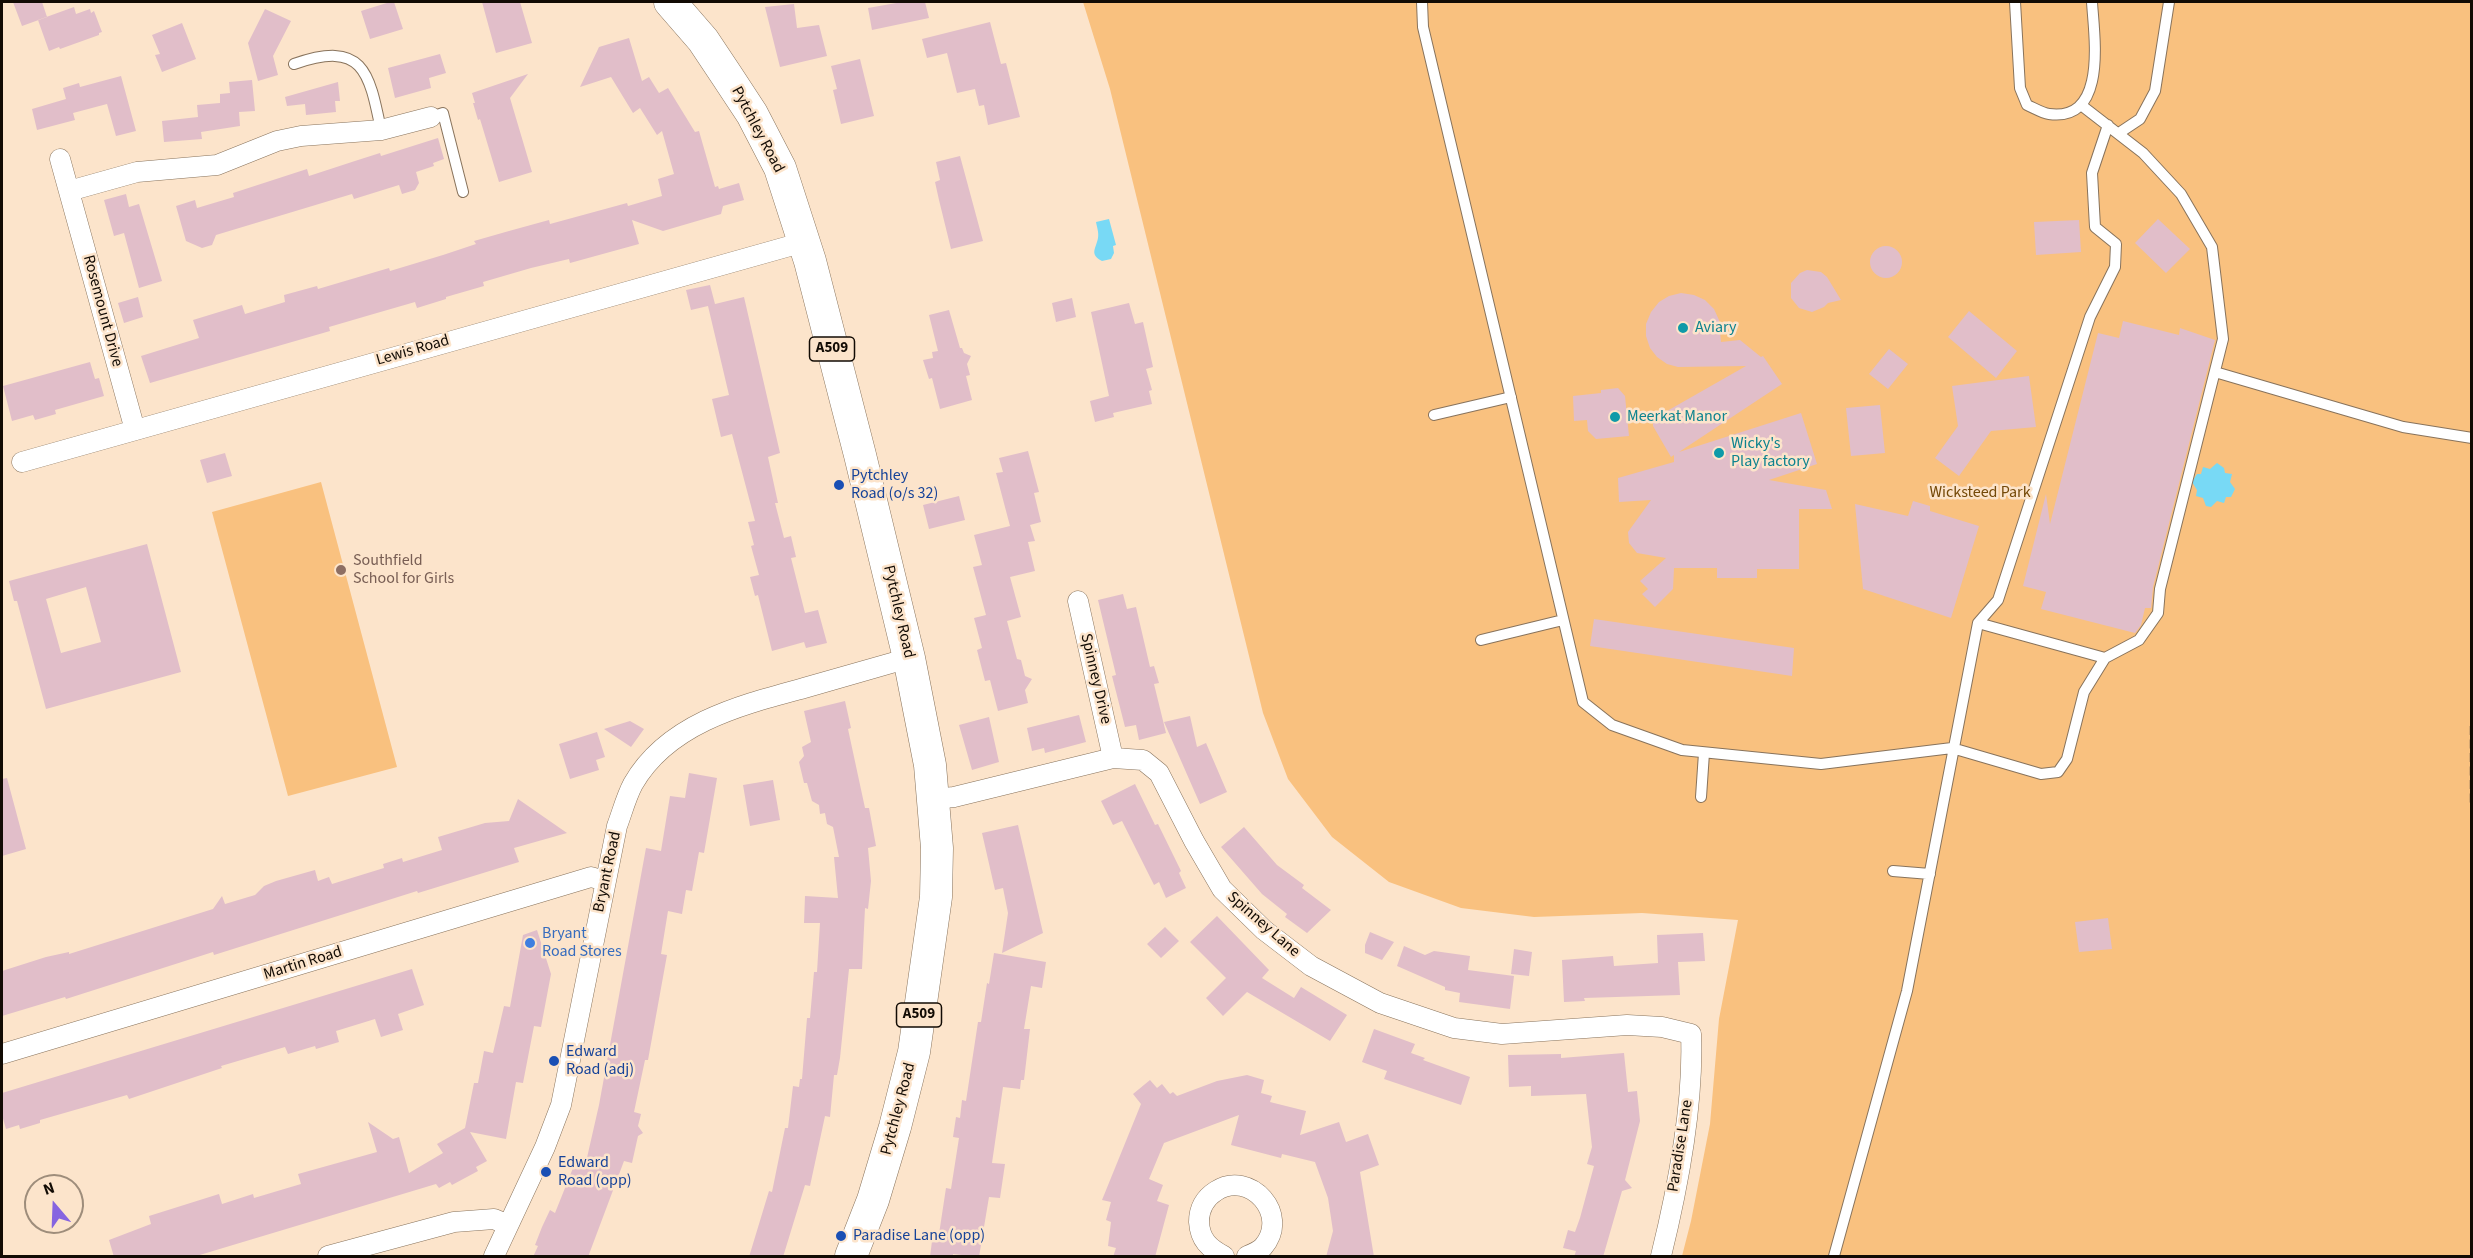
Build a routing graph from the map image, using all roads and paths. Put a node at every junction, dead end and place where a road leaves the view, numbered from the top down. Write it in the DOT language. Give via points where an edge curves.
graph roads {
  1 [pos="670,2"];
  2 [pos="1422,2"];
  3 [pos="2015,2"];
  4 [pos="2092,2"];
  5 [pos="2169,2"];
  6 [pos="294,64"];
  7 [pos="2082,105"];
  8 [pos="431,117"];
  9 [pos="2108,125"];
  10 [pos="381,129"];
  11 [pos="2119,133"];
  12 [pos="60,159"];
  13 [pos="69,191"];
  14 [pos="463,192"];
  15 [pos="804,242"];
  16 [pos="2215,372"];
  17 [pos="1510,397"];
  18 [pos="1434,415"];
  19 [pos="135,430"];
  20 [pos="2472,438"];
  21 [pos="22,462"];
  22 [pos="1078,601"];
  23 [pos="1563,620"];
  24 [pos="1978,623"];
  25 [pos="1481,640"];
  26 [pos="909,658"];
  27 [pos="2105,658"];
  28 [pos="1952,748"];
  29 [pos="1704,753"];
  30 [pos="1113,758"];
  31 [pos="1701,796"];
  32 [pos="934,799"];
  33 [pos="1893,871"];
  34 [pos="1929,874"];
  35 [pos="605,881"];
  36 [pos="1691,1034"];
  37 [pos="2,1054"];
  38 [pos="508,1225"];
  39 [pos="328,1257"];
  40 [pos="494,1257"];
  41 [pos="851,1257"];
  42 [pos="1224,1257"];
  43 [pos="1247,1257"];
  44 [pos="1661,1257"];
  45 [pos="1834,1257"];
  1 -- 15 [label="main road, Pytchley Road / A509" via="703,39 752,114 780,168"];
  2 -- 17 [label="lane" via="1423,27"];
  3 -- 7 [label="lane" via="2020,88 2027,105 2049,114"];
  4 -- 7 [label="lane" via="2092,85"];
  5 -- 11 [label="lane" via="2155,91 2140,119"];
  6 -- 10 [label="lane" via="321,57 351,59 372,86"];
  7 -- 9 [label="lane"];
  8 -- 10 [label="street"];
  8 -- 14 [label="lane" via="443,113"];
  9 -- 11 [label="lane"];
  9 -- 24 [label="lane" via="2092,173 2092,203 2095,227 2116,244 2115,267 2091,317 1998,600"];
  10 -- 13 [label="street" via="301,136 277,141 217,165 137,172"];
  11 -- 16 [label="lane" via="2181,194 2212,247 2223,339"];
  12 -- 13 [label="street, Rosemount Drive"];
  13 -- 19 [label="street, Rosemount Drive"];
  15 -- 19 [label="street, Lewis Road"];
  15 -- 26 [label="main road, Pytchley Road / A509"];
  16 -- 20 [label="lane" via="2403,427"];
  16 -- 27 [label="lane" via="2160,589 2158,613 2139,640"];
  17 -- 18 [label="lane"];
  17 -- 23 [label="lane"];
  19 -- 21 [label="street, Lewis Road"];
  22 -- 30 [label="street, Spinney Drive"];
  23 -- 25 [label="lane"];
  23 -- 29 [label="lane" via="1583,702 1612,725 1682,750"];
  24 -- 27 [label="lane"];
  24 -- 28 [label="lane"];
  26 -- 32 [label="main road, Pytchley Road / A509"];
  26 -- 35 [label="street, Bryant Road" via="727,710 672,741 633,784 616,826"];
  27 -- 28 [label="lane" via="2084,692 2067,759 2058,772 2041,774"];
  28 -- 29 [label="lane" via="1821,764"];
  28 -- 34 [label="lane"];
  29 -- 31 [label="lane"];
  30 -- 32 [label="street, Spinney Lane"];
  30 -- 36 [label="street, Spinney Lane" via="1143,760 1159,773 1222,889 1264,930 1311,966 1380,1003 1454,1028 1502,1034 1627,1025 1662,1026"];
  32 -- 41 [label="main road, Pytchley Road / A509" via="936,897 914,1052 873,1200"];
  33 -- 34 [label="lane"];
  34 -- 45 [label="lane" via="1907,991"];
  35 -- 37 [label="street, Martin Road" via="591,877"];
  35 -- 38 [label="street, Bryant Road" via="561,1106"];
  36 -- 44 [label="street, Paradise Lane" via="1692,1070 1681,1153"];
  38 -- 39 [label="street" via="494,1219 454,1222"];
  38 -- 40 [label="street, Bryant Road"];
  42 -- 43 [label="street" via="1210,1249 1199,1233 1199,1213 1208,1196 1224,1186 1244,1185 1261,1194 1271,1210 1272,1230 1263,1247"];
}
